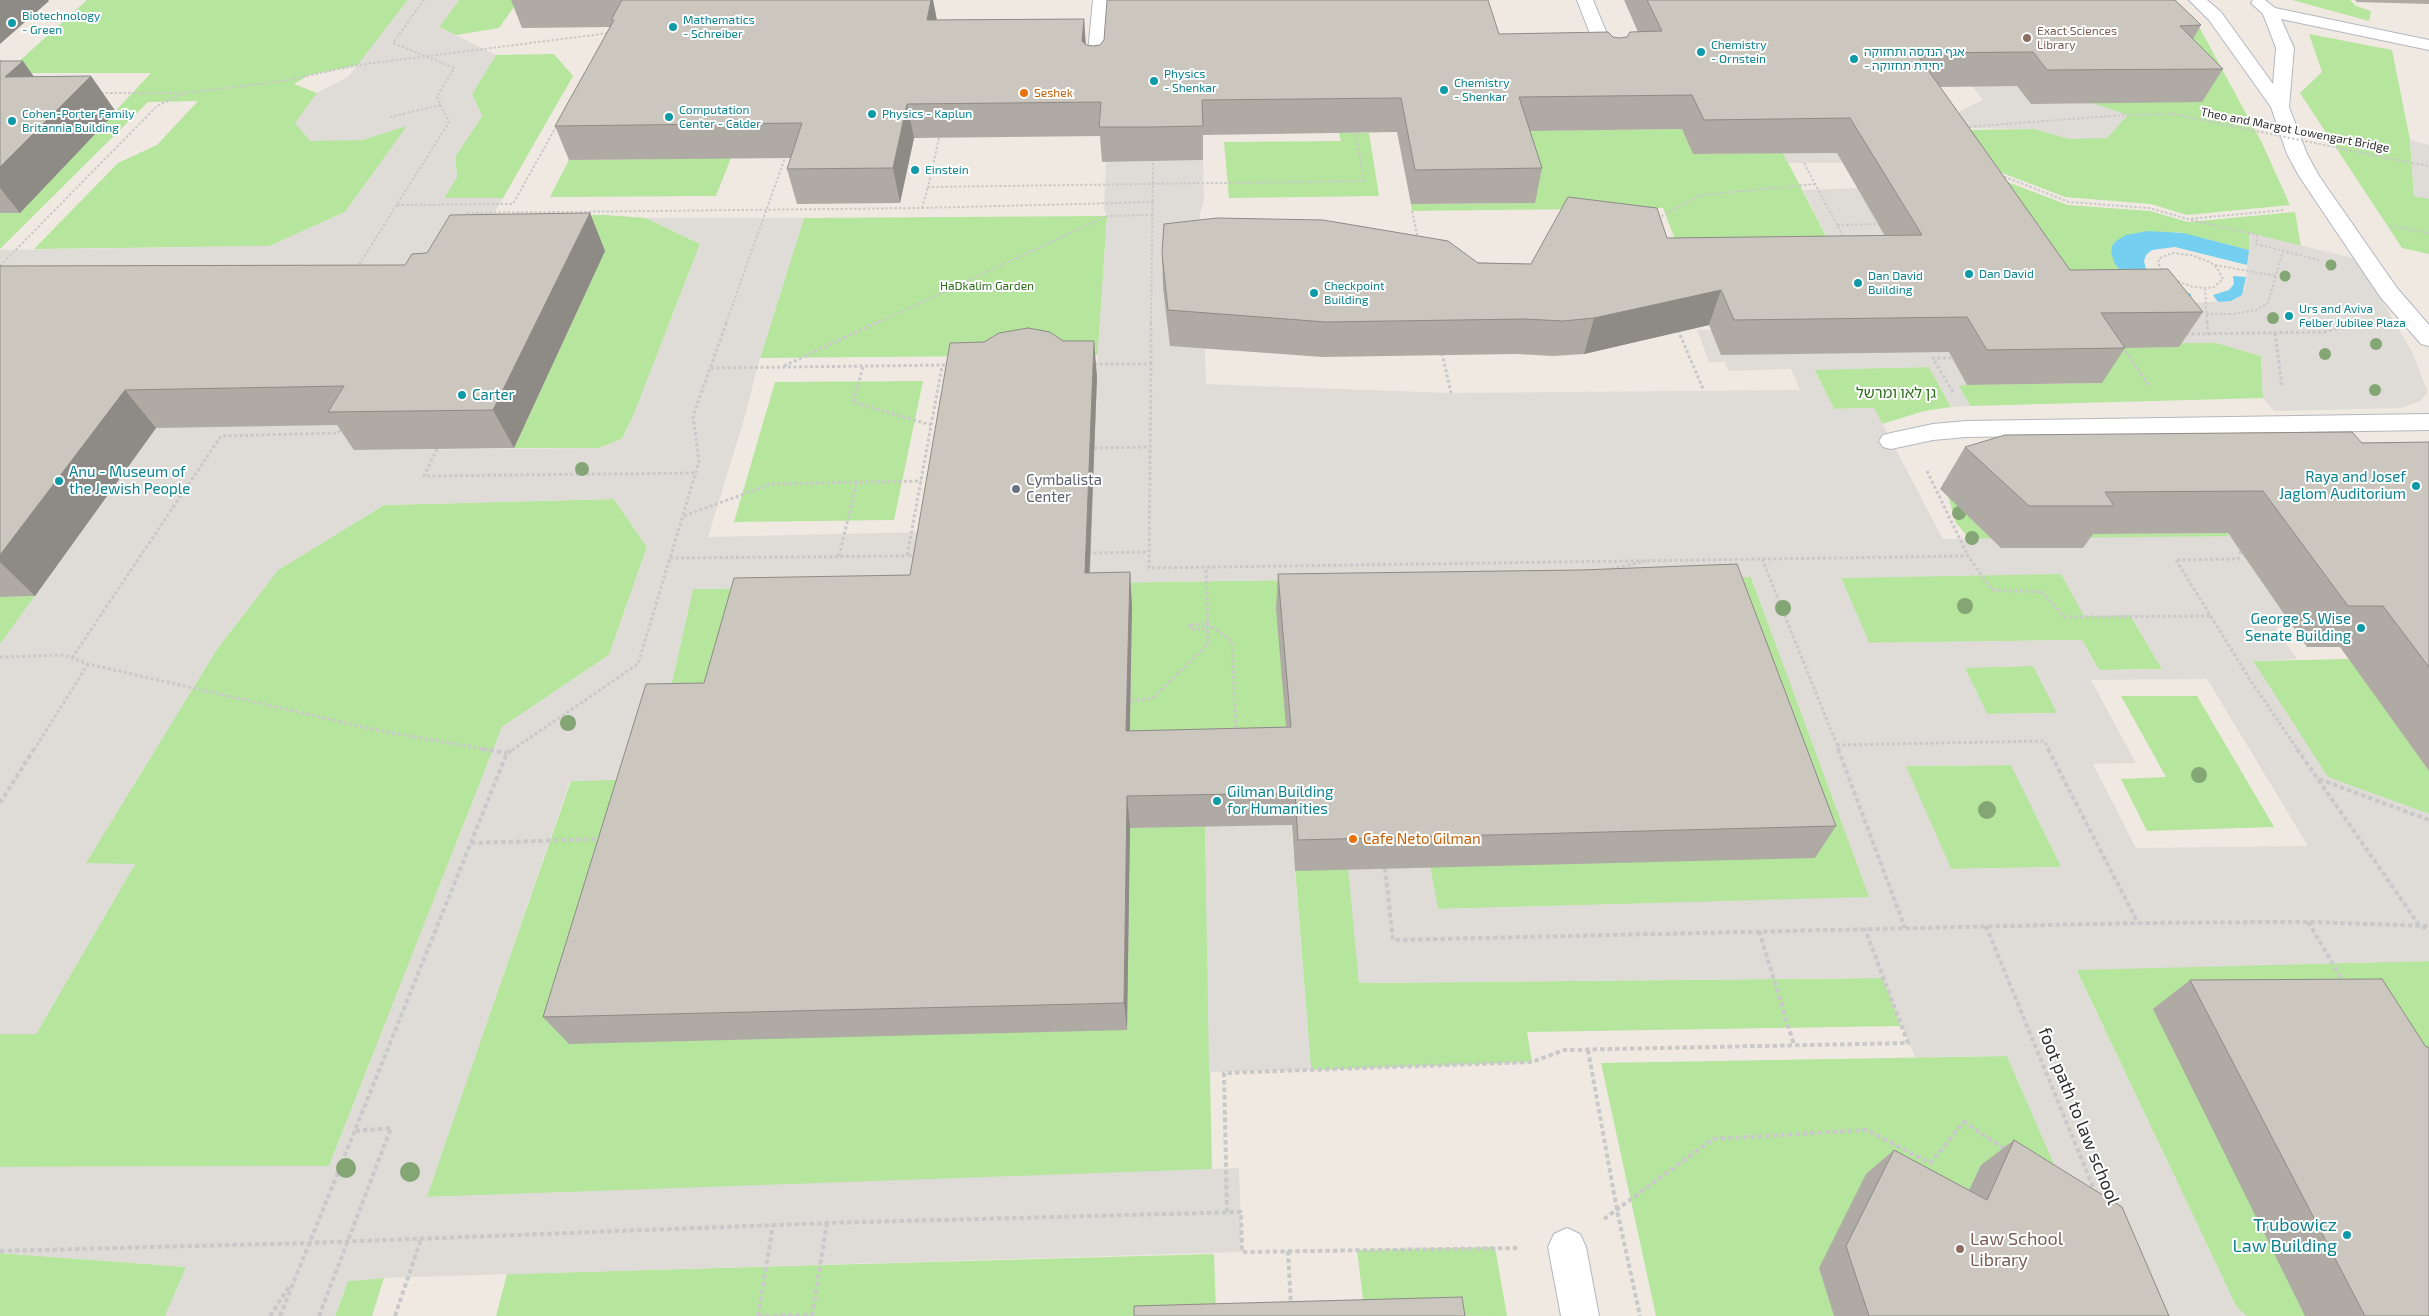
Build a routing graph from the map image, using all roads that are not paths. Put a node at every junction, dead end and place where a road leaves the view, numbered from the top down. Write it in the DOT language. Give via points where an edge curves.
graph roads {
  1 [pos="1101,0"];
  2 [pos="1585,0"];
  3 [pos="2197,0"];
  4 [pos="2256,0"];
  5 [pos="2270,12"];
  6 [pos="2429,44"];
  7 [pos="1611,65"];
  8 [pos="1095,73"];
  9 [pos="2280,107"];
  10 [pos="2429,339"];
  11 [pos="2429,422"];
  12 [pos="1891,441"];
  13 [pos="1567,1247"];
  14 [pos="1580,1316"];
  1 -- 8 [label="lane"];
  2 -- 7 [label="lane"];
  3 -- 9 [label="lane" via="2215,16"];
  4 -- 5 [label="lane"];
  5 -- 6 [label="lane"];
  5 -- 9 [label="lane" via="2284,48"];
  9 -- 10 [label="lane" via="2297,154 2309,176 2389,293"];
  11 -- 12 [label="lane" via="1966,429"];
  13 -- 14 [label="lane"];
}
